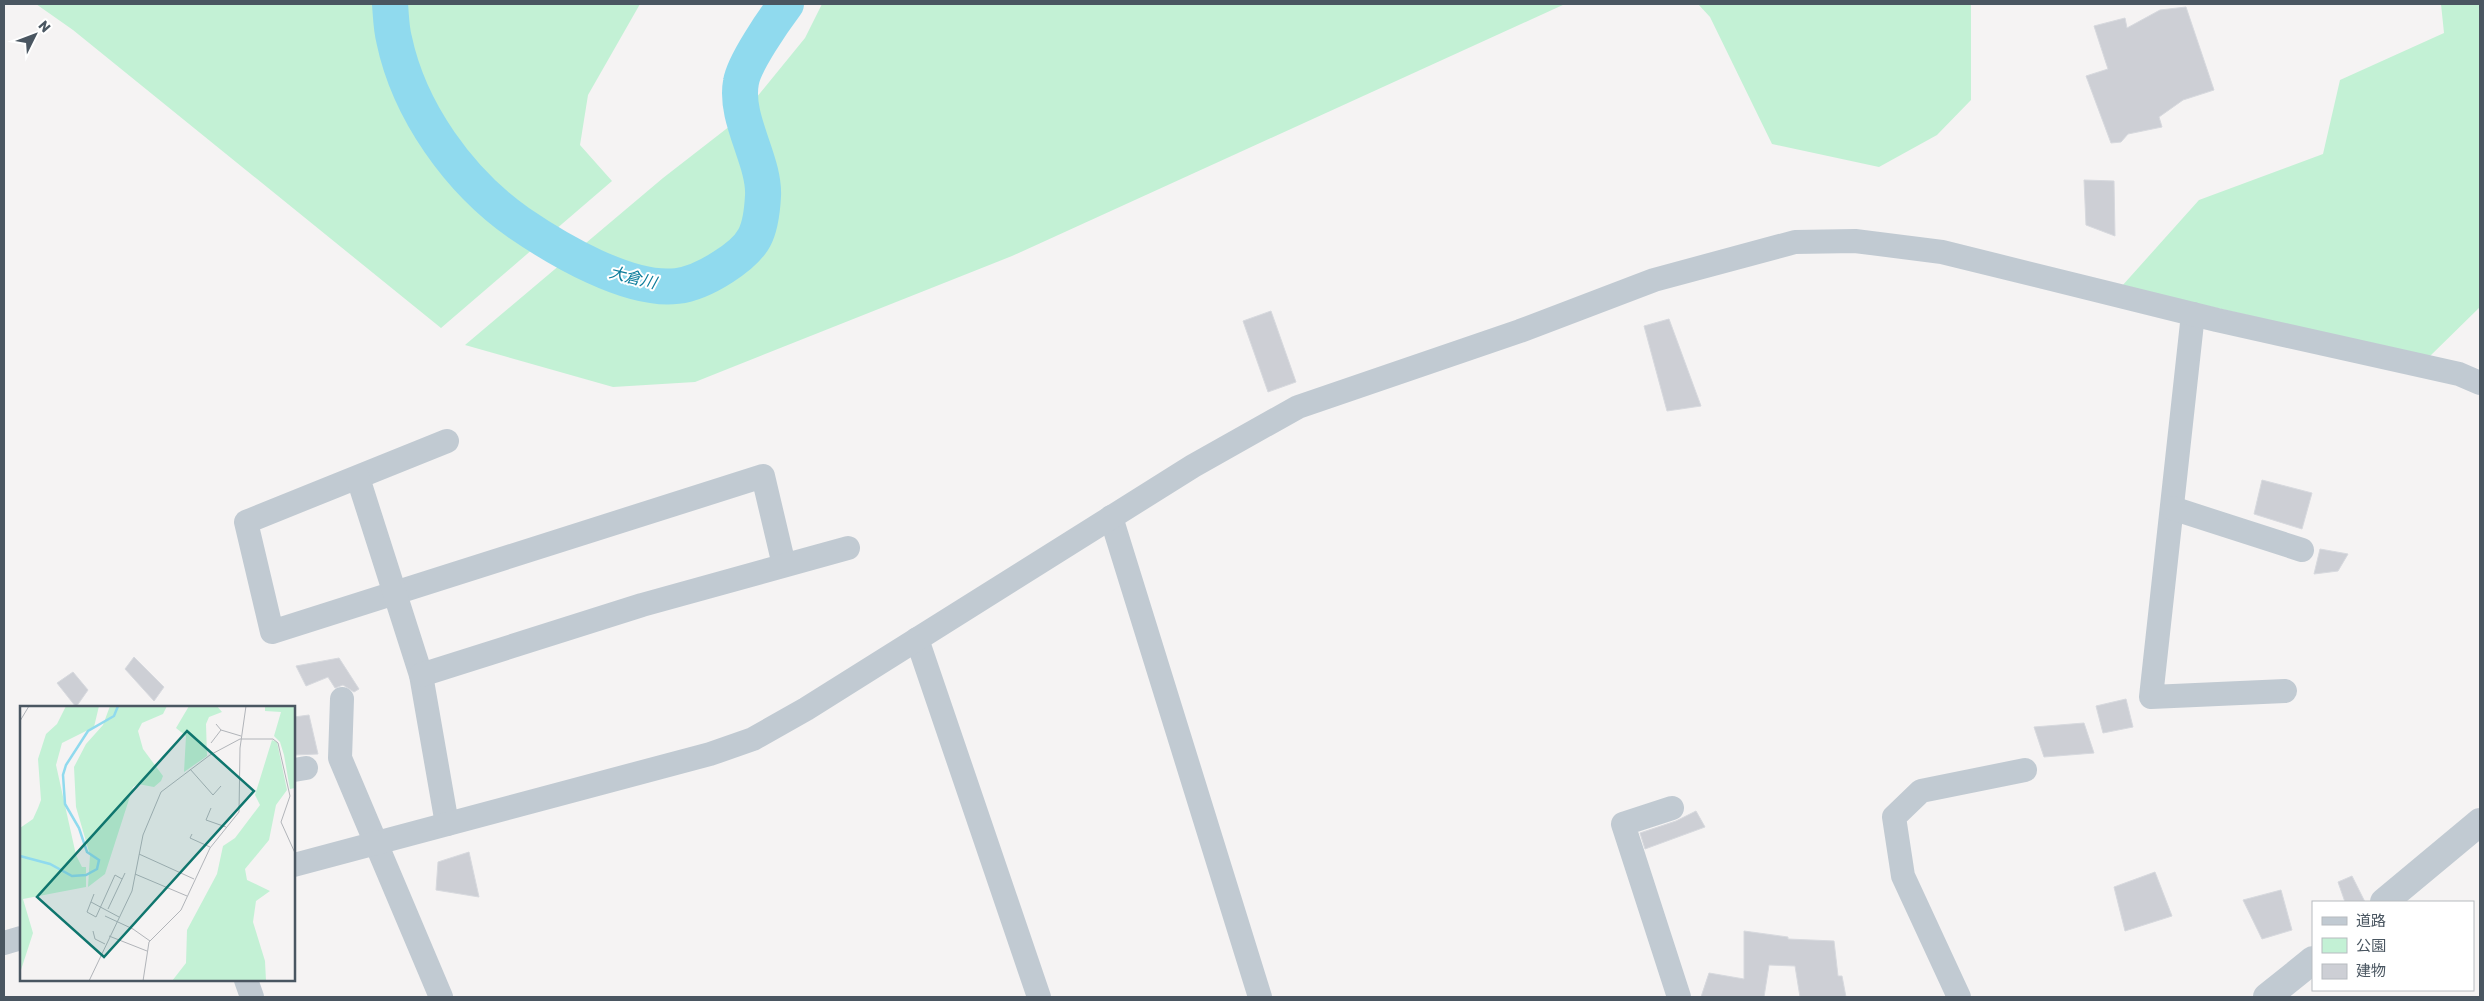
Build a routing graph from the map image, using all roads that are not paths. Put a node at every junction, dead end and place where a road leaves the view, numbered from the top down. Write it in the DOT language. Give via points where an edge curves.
graph roads {
  1 [pos="2193,314"];
  2 [pos="2480,383"];
  3 [pos="447,441"];
  4 [pos="358,478"];
  5 [pos="2172,508"];
  6 [pos="1111,518"];
  7 [pos="848,548"];
  8 [pos="2302,550"];
  9 [pos="784,565"];
  10 [pos="395,594"];
  11 [pos="917,639"];
  12 [pos="421,675"];
  13 [pos="2284,691"];
  14 [pos="342,699"];
  15 [pos="2025,770"];
  16 [pos="1672,808"];
  17 [pos="2480,822"];
  18 [pos="447,824"];
  19 [pos="377,842"];
  20 [pos="295,865"];
  21 [pos="2385,901"];
  22 [pos="20,938"];
  23 [pos="4,943"];
  24 [pos="2312,961"];
  25 [pos="246,981"];
  26 [pos="252,997"];
  27 [pos="441,997"];
  28 [pos="1039,997"];
  29 [pos="1260,997"];
  30 [pos="1679,997"];
  31 [pos="1960,997"];
  32 [pos="2267,997"];
  1 -- 2 [label="street" via="2459,374"];
  1 -- 5 [label="street"];
  1 -- 6 [label="street" via="1942,252 1855,241 1795,242 1654,280 1520,331 1298,407"];
  3 -- 4 [label="street"];
  4 -- 10 [label="street"];
  4 -- 10 [label="street" via="246,522 272,632"];
  5 -- 8 [label="street"];
  5 -- 13 [label="street" via="2151,697"];
  6 -- 11 [label="street"];
  6 -- 29 [label="street"];
  7 -- 9 [label="street"];
  9 -- 10 [label="street" via="763,476"];
  9 -- 12 [label="street" via="642,605"];
  10 -- 12 [label="street"];
  11 -- 18 [label="street" via="753,739 710,754"];
  11 -- 28 [label="street"];
  12 -- 18 [label="street"];
  14 -- 19 [label="street" via="340,758"];
  15 -- 31 [label="street" via="1921,791 1894,817 1903,876"];
  16 -- 30 [label="street" via="1622,824"];
  17 -- 21 [label="street"];
  18 -- 19 [label="street"];
  19 -- 20 [label="street"];
  19 -- 27 [label="street"];
  22 -- 23 [label="street"];
  24 -- 32 [label="street"];
  25 -- 26 [label="street"];
}
